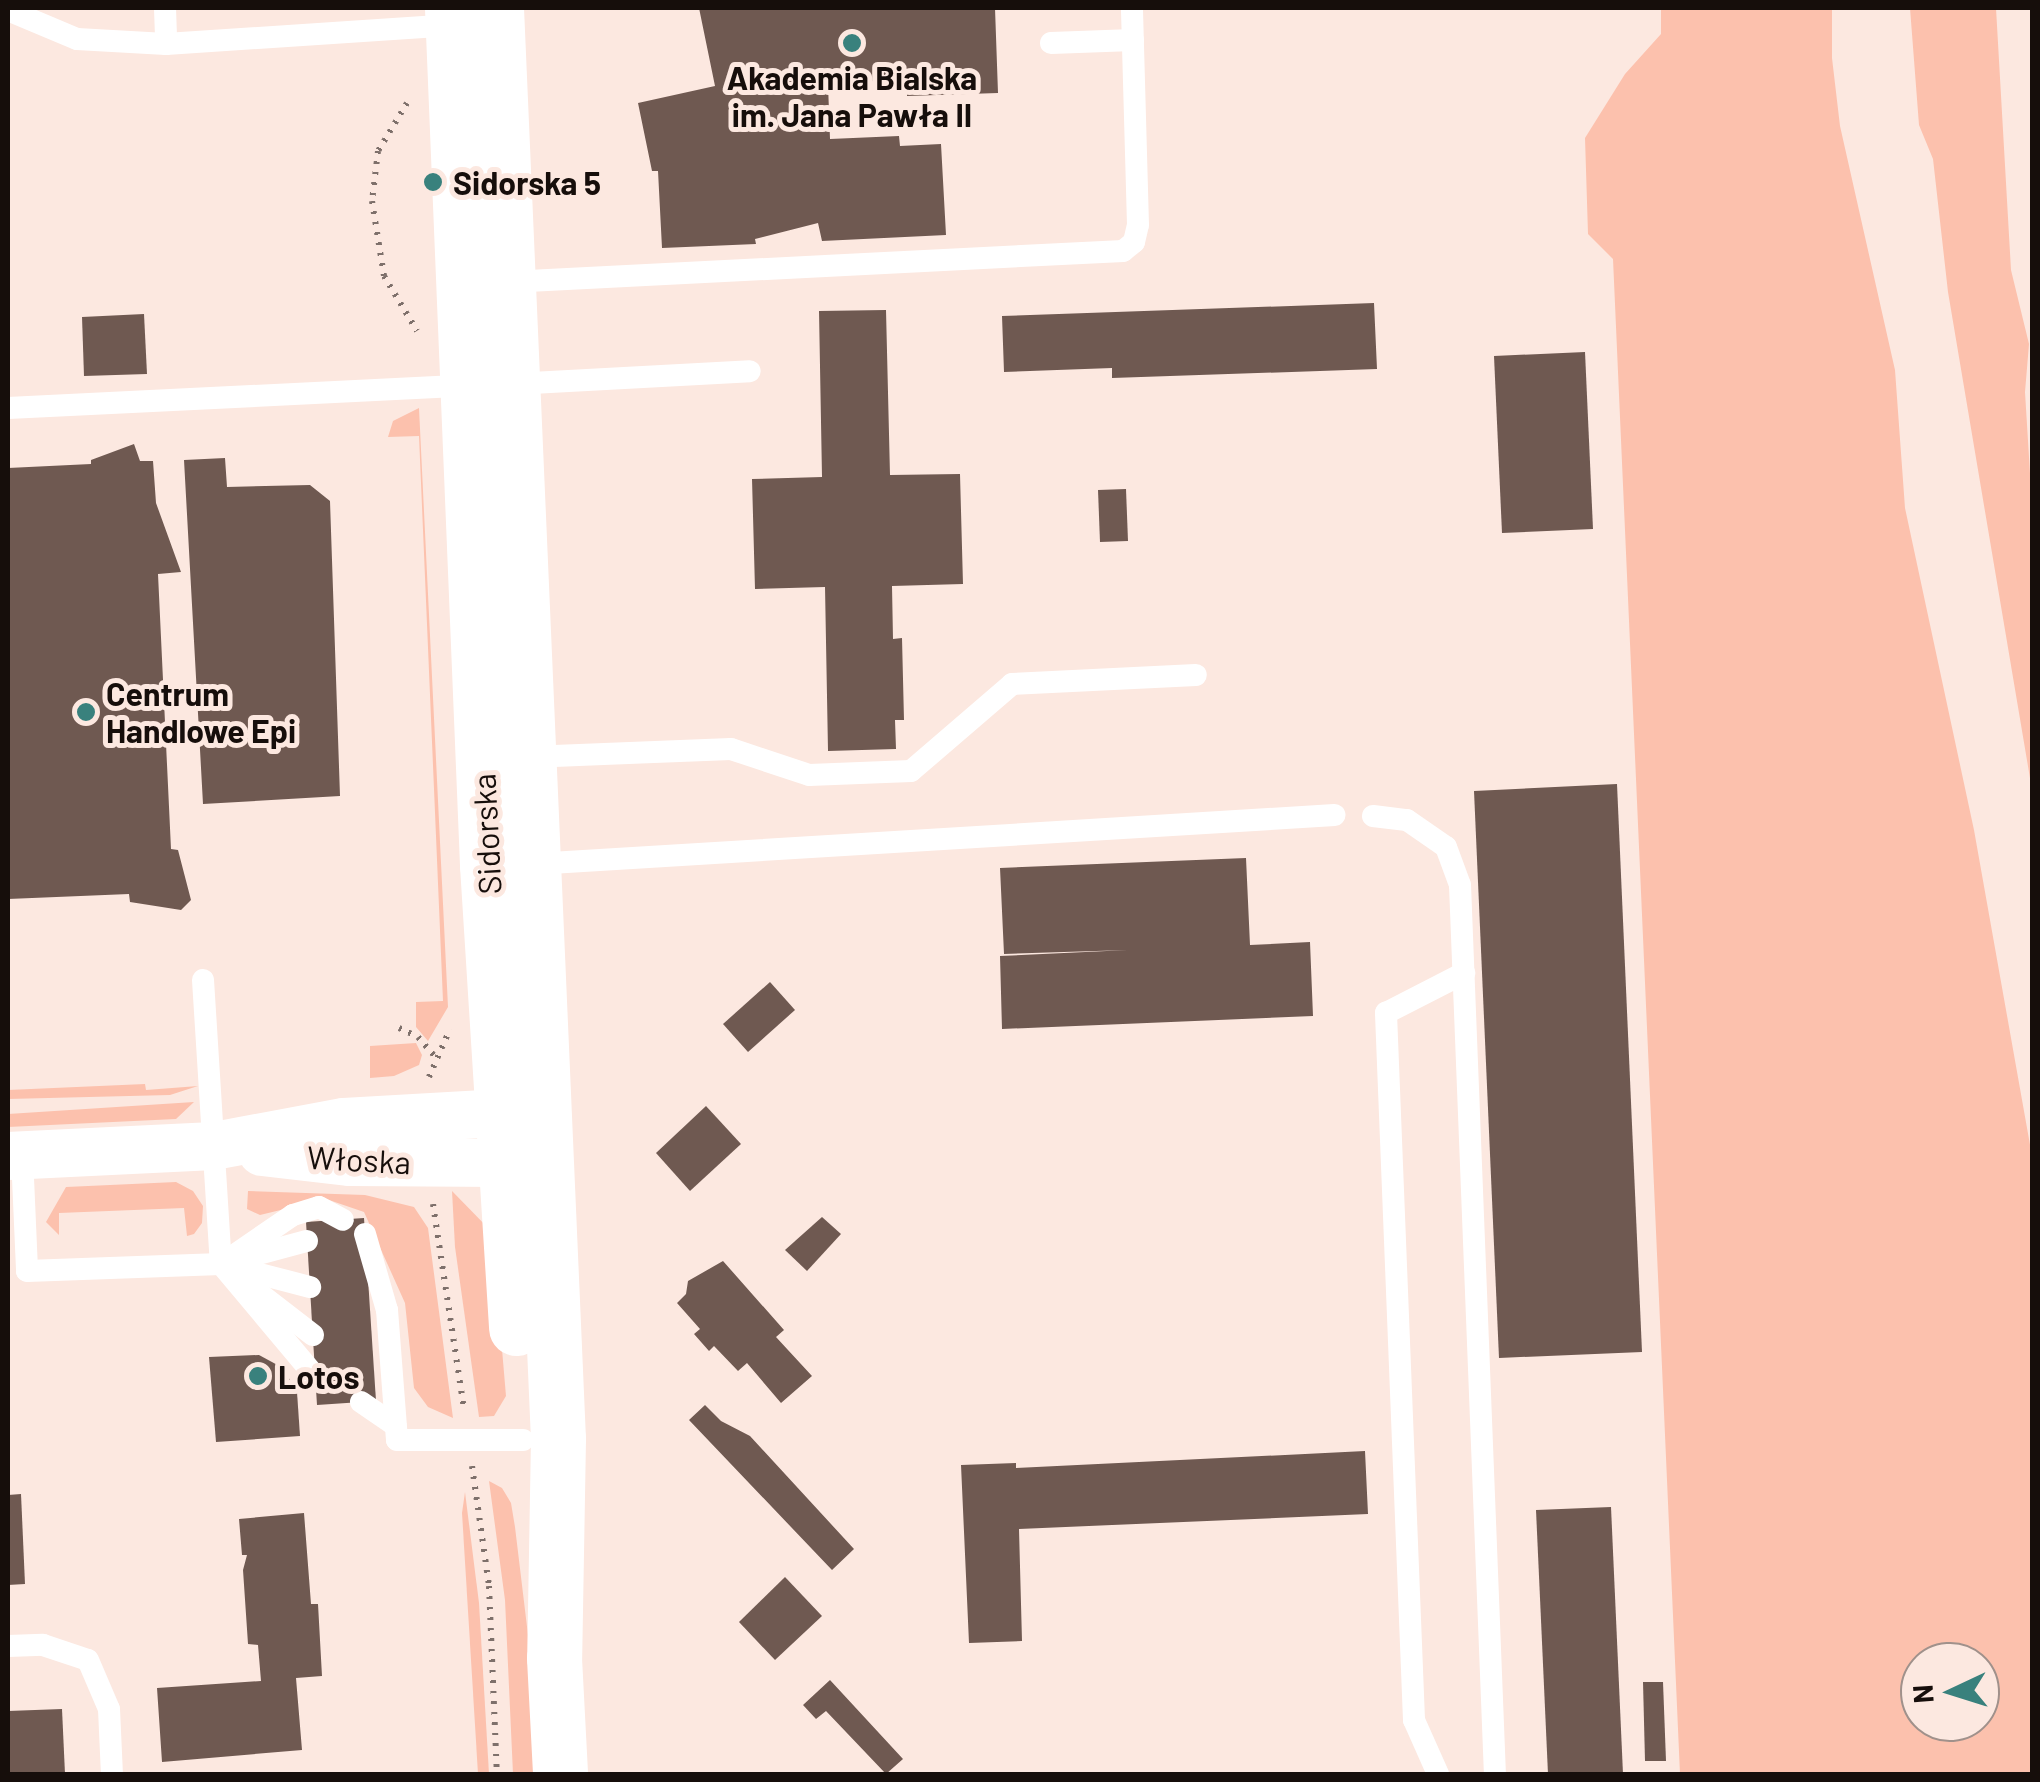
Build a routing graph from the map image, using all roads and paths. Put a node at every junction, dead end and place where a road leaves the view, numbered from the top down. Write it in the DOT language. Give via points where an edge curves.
graph roads {
  1 [pos="165,8"];
  2 [pos="1132,8"];
  3 [pos="8,10"];
  4 [pos="475,16"];
  5 [pos="1133,40"];
  6 [pos="1051,43"];
  7 [pos="166,44"];
  8 [pos="408,103"];
  9 [pos="485,283"];
  10 [pos="421,346"];
  11 [pos="750,370"];
  12 [pos="490,385"];
  13 [pos="8,408"];
  14 [pos="1196,675"];
  15 [pos="506,758"];
  16 [pos="1335,814"];
  17 [pos="1373,816"];
  18 [pos="511,865"];
  19 [pos="1464,974"];
  20 [pos="202,980"];
  21 [pos="399,1028"];
  22 [pos="447,1034"];
  23 [pos="436,1058"];
  24 [pos="427,1082"];
  25 [pos="517,1138"];
  26 [pos="214,1146"];
  27 [pos="15,1155"];
  28 [pos="433,1204"];
  29 [pos="343,1220"];
  30 [pos="365,1234"];
  31 [pos="307,1241"];
  32 [pos="221,1264"];
  33 [pos="310,1287"];
  34 [pos="313,1335"];
  35 [pos="315,1376"];
  36 [pos="360,1402"];
  37 [pos="396,1426"];
  38 [pos="540,1439"];
  39 [pos="468,1441"];
  40 [pos="8,1646"];
  41 [pos="112,1774"];
  42 [pos="497,1774"];
  43 [pos="560,1774"];
  44 [pos="1438,1774"];
  45 [pos="1495,1774"];
  1 -- 7 [label="lane"];
  2 -- 5 [label="lane"];
  3 -- 7 [label="lane" via="77,38"];
  4 -- 7 [label="lane"];
  4 -- 9 [label="street, Sidorska"];
  5 -- 6 [label="lane"];
  5 -- 9 [label="lane" via="1138,225 1134,242 1123,251"];
  8 -- 10 [label="path" via="378,151 372,201 384,276"];
  9 -- 12 [label="street, Sidorska"];
  11 -- 12 [label="lane"];
  12 -- 13 [label="lane"];
  12 -- 15 [label="street, Sidorska"];
  14 -- 15 [label="lane" via="1012,684 912,770 809,775 731,748"];
  15 -- 18 [label="street, Sidorska"];
  16 -- 18 [label="lane"];
  17 -- 19 [label="lane" via="1407,820 1446,847 1460,885"];
  18 -- 25 [label="street, Sidorska"];
  19 -- 44 [label="lane" via="1386,1013 1414,1720"];
  19 -- 45 [label="lane"];
  20 -- 26 [label="lane"];
  21 -- 23 [label="path"];
  22 -- 23 [label="path"];
  23 -- 24 [label="path"];
  25 -- 26 [label="street, Włoska" via="344,1122"];
  25 -- 38 [label="street, Sidorska"];
  26 -- 27 [label="street, Włoska"];
  26 -- 32 [label="lane"];
  27 -- 32 [label="lane" via="27,1271"];
  28 -- 39 [label="path"];
  29 -- 32 [label="lane" via="319,1207 294,1215"];
  30 -- 37 [label="lane" via="383,1377"];
  31 -- 32 [label="lane"];
  32 -- 33 [label="lane"];
  32 -- 34 [label="lane"];
  32 -- 35 [label="lane"];
  36 -- 37 [label="lane"];
  37 -- 39 [label="lane" via="397,1440"];
  38 -- 39 [label="lane"];
  38 -- 43 [label="street, Sidorska"];
  39 -- 42 [label="path" via="489,1586"];
  40 -- 41 [label="lane" via="43,1646 88,1660 109,1709"];
}
